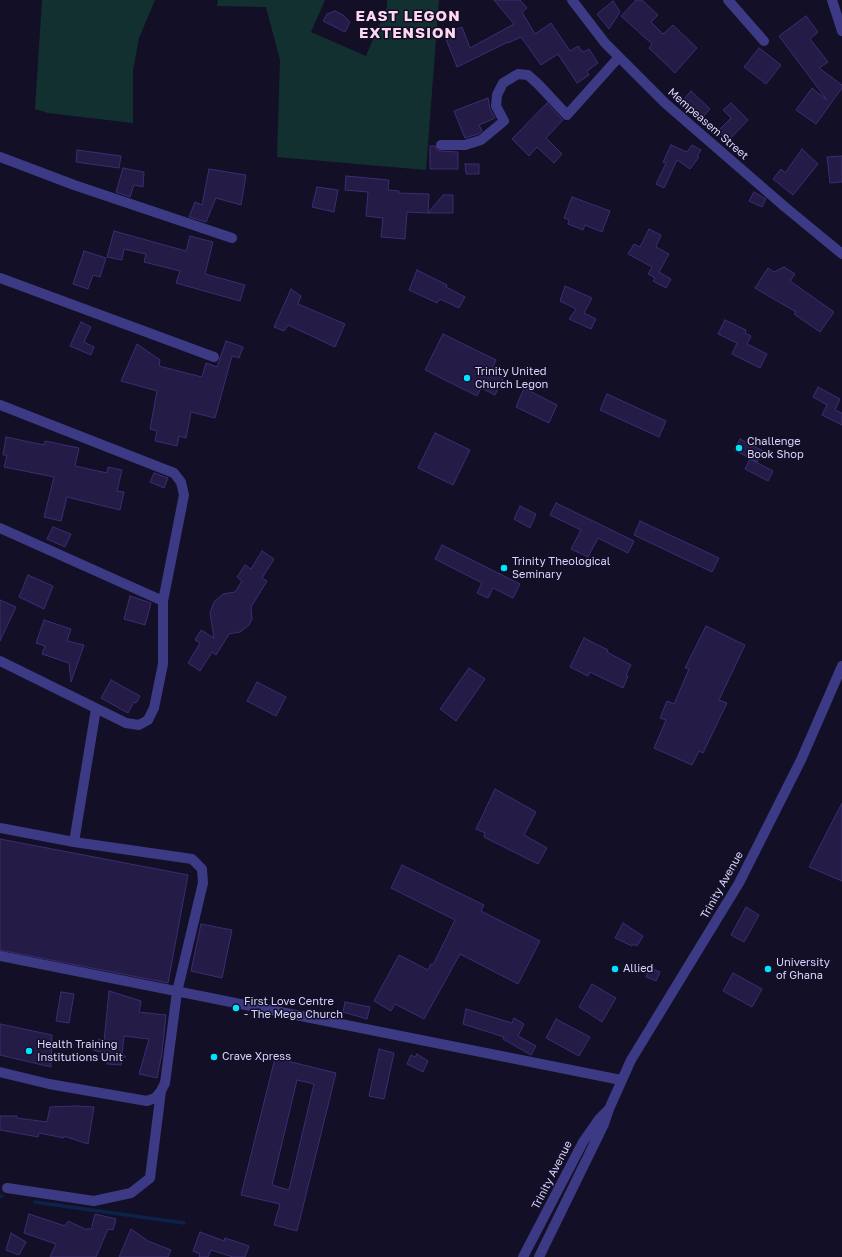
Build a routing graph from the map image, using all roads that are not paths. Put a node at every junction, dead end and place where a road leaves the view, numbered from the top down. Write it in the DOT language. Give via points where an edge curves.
graph roads {
  1 [pos="572,0"];
  2 [pos="728,0"];
  3 [pos="832,0"];
  4 [pos="839,10"];
  5 [pos="842,31"];
  6 [pos="764,41"];
  7 [pos="619,57"];
  8 [pos="441,145"];
  9 [pos="0,157"];
  10 [pos="232,238"];
  11 [pos="842,254"];
  12 [pos="0,278"];
  13 [pos="214,357"];
  14 [pos="0,405"];
  15 [pos="0,528"];
  16 [pos="163,601"];
  17 [pos="0,661"];
  18 [pos="842,666"];
  19 [pos="96,708"];
  20 [pos="0,828"];
  21 [pos="74,842"];
  22 [pos="0,956"];
  23 [pos="177,992"];
  24 [pos="0,1072"];
  25 [pos="621,1080"];
  26 [pos="161,1091"];
  27 [pos="609,1109"];
  28 [pos="7,1188"];
  29 [pos="523,1257"];
  30 [pos="539,1257"];
  1 -- 7 [label="street, Mempeasem Street"];
  2 -- 6 [label="street"];
  3 -- 4 [label="street"];
  4 -- 5 [label="street"];
  7 -- 8 [label="street" via="567,115 539,84 528,75 518,74 503,83 497,95 496,106 504,121 481,140 465,145"];
  7 -- 11 [label="street, Mempeasem Street" via="665,102"];
  9 -- 10 [label="street" via="74,185"];
  12 -- 13 [label="street"];
  14 -- 16 [label="street" via="174,473 181,482 184,495"];
  15 -- 16 [label="street"];
  16 -- 19 [label="street" via="163,664 154,708 148,720 139,725 126,723"];
  17 -- 19 [label="street"];
  18 -- 25 [label="street, Trinity Avenue" via="801,760 739,883 637,1049"];
  19 -- 21 [label="street"];
  20 -- 21 [label="street"];
  21 -- 23 [label="street" via="192,860 202,869 200,900"];
  22 -- 23 [label="street"];
  23 -- 25 [label="street"];
  23 -- 26 [label="street" via="165,1083"];
  24 -- 26 [label="street" via="49,1084 147,1101 155,1098"];
  25 -- 27 [label="street, Trinity Avenue"];
  26 -- 28 [label="street" via="150,1178 131,1193 94,1202"];
  27 -- 29 [label="street, Trinity Avenue" via="584,1142"];
  27 -- 30 [label="street, Trinity Avenue"];
}
